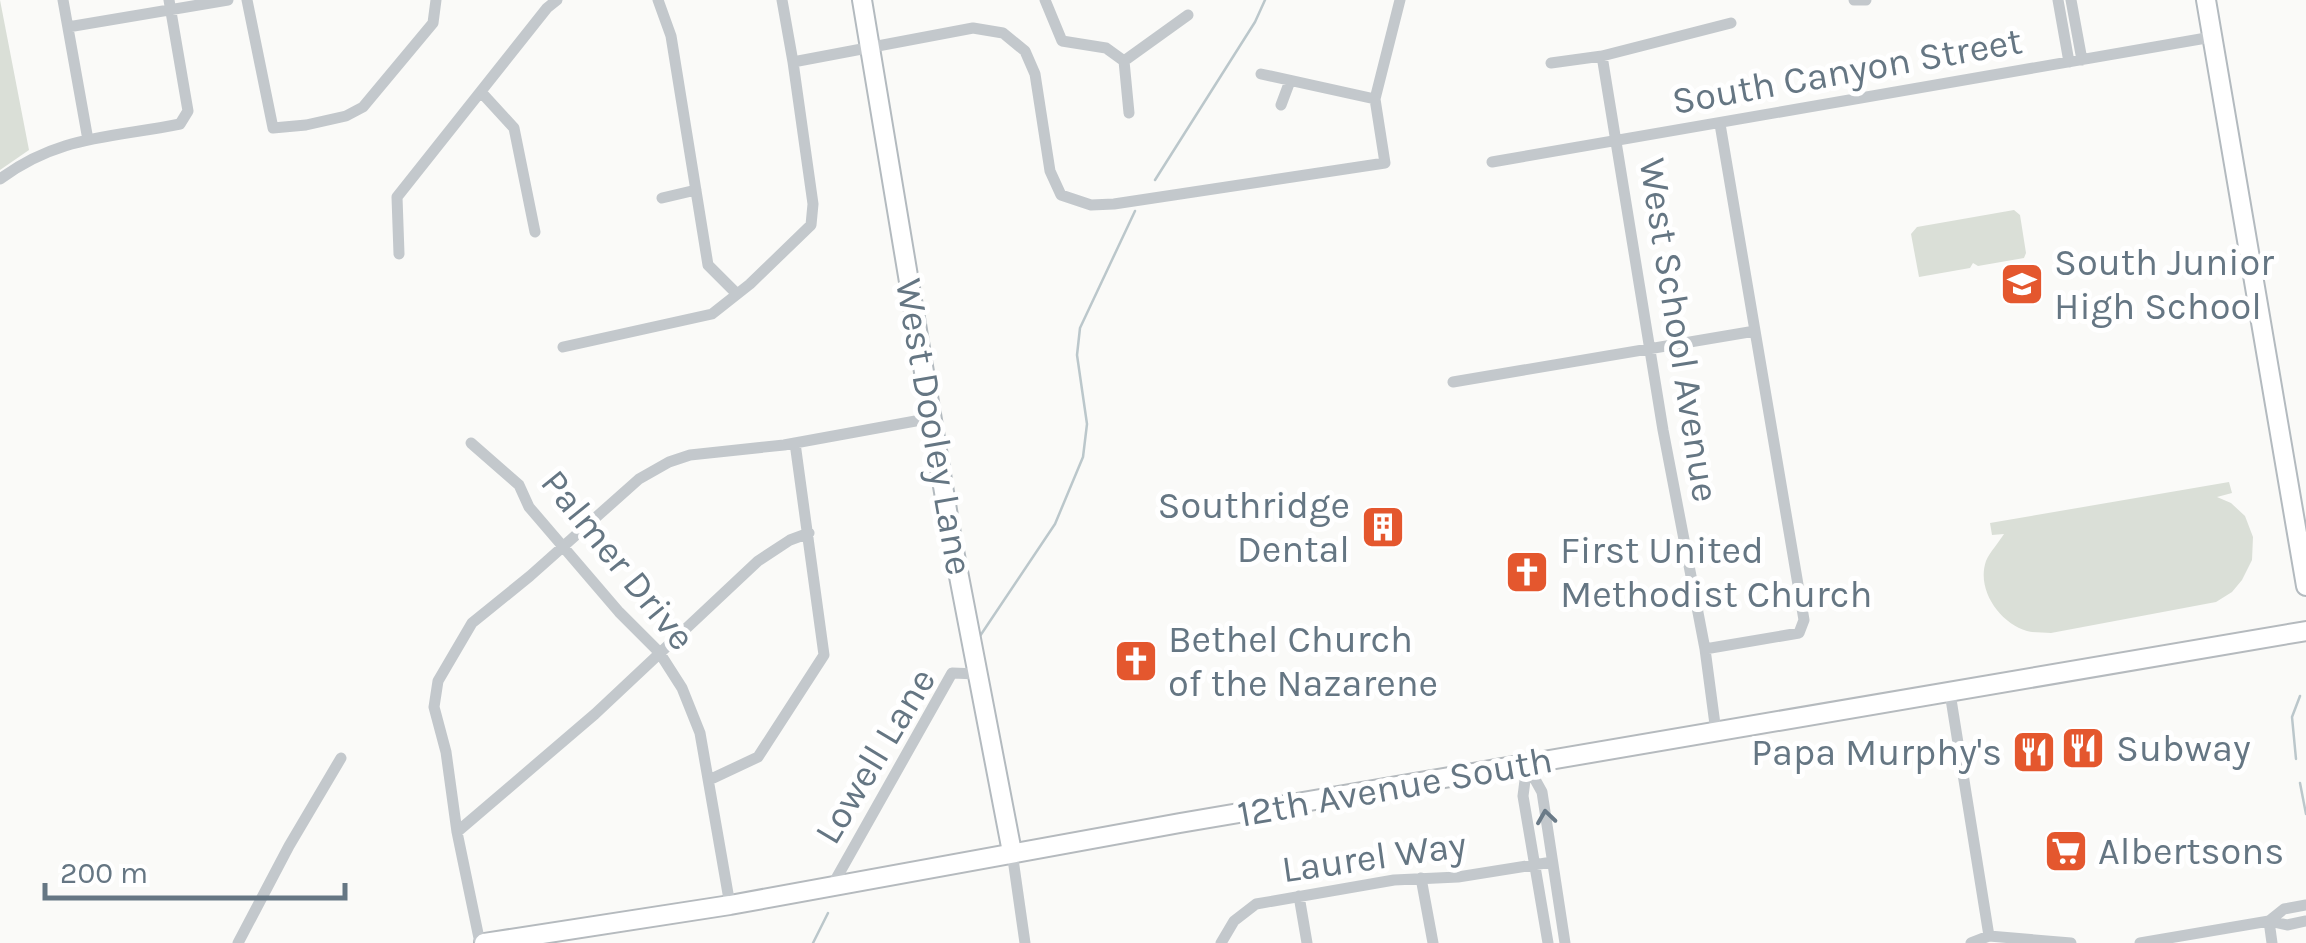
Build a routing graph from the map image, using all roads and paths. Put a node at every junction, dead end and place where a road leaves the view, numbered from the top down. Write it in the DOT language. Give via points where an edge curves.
graph roads {
  1 [pos="63,0"];
  2 [pos="228,0"];
  3 [pos="247,0"];
  4 [pos="436,0"];
  5 [pos="558,0"];
  6 [pos="658,0"];
  7 [pos="782,0"];
  8 [pos="862,0"];
  9 [pos="1045,0"];
  10 [pos="1400,0"];
  11 [pos="1854,0"];
  12 [pos="1866,0"];
  13 [pos="2058,0"];
  14 [pos="2071,0"];
  15 [pos="2206,0"];
  16 [pos="169,5"];
  17 [pos="1188,15"];
  18 [pos="1732,23"];
  19 [pos="68,28"];
  20 [pos="2212,37"];
  21 [pos="871,47"];
  22 [pos="1602,56"];
  23 [pos="1124,60"];
  24 [pos="2075,61"];
  25 [pos="793,62"];
  26 [pos="1551,63"];
  27 [pos="1261,74"];
  28 [pos="1290,81"];
  29 [pos="481,92"];
  30 [pos="1374,99"];
  31 [pos="1281,105"];
  32 [pos="1129,113"];
  33 [pos="1720,124"];
  34 [pos="88,140"];
  35 [pos="1618,142"];
  36 [pos="1492,162"];
  37 [pos="0,179"];
  38 [pos="696,190"];
  39 [pos="662,198"];
  40 [pos="535,232"];
  41 [pos="398,254"];
  42 [pos="737,294"];
  43 [pos="1755,331"];
  44 [pos="563,347"];
  45 [pos="1650,349"];
  46 [pos="1454,382"];
  47 [pos="932,418"];
  48 [pos="795,443"];
  49 [pos="471,444"];
  50 [pos="810,533"];
  51 [pos="564,546"];
  52 [pos="2306,586"];
  53 [pos="2306,632"];
  54 [pos="1705,649"];
  55 [pos="659,652"];
  56 [pos="978,674"];
  57 [pos="1950,692"];
  58 [pos="1716,732"];
  59 [pos="342,758"];
  60 [pos="1527,765"];
  61 [pos="709,780"];
  62 [pos="457,832"];
  63 [pos="1012,852"];
  64 [pos="1552,862"];
  65 [pos="1536,865"];
  66 [pos="1421,878"];
  67 [pos="832,886"];
  68 [pos="1299,896"];
  69 [pos="730,905"];
  70 [pos="2306,905"];
  71 [pos="2270,921"];
  72 [pos="2306,922"];
  73 [pos="1988,936"];
  74 [pos="238,943"];
  75 [pos="482,943"];
  76 [pos="1026,943"];
  77 [pos="1221,943"];
  78 [pos="1307,943"];
  79 [pos="1434,943"];
  80 [pos="1548,943"];
  81 [pos="1565,943"];
  82 [pos="1971,943"];
  83 [pos="2067,943"];
  84 [pos="2140,943"];
  85 [pos="2272,943"];
  1 -- 19 [label="street"];
  2 -- 16 [label="street"];
  3 -- 4 [label="street" via="273,128 326,121 364,107 433,22"];
  5 -- 29 [label="street"];
  6 -- 38 [label="street" via="671,36"];
  7 -- 25 [label="street"];
  8 -- 21 [label="main road, West Dooley Lane"];
  9 -- 23 [label="street" via="1062,41 1106,48"];
  10 -- 30 [label="street"];
  11 -- 12 [label="street"];
  13 -- 24 [label="street"];
  14 -- 24 [label="street"];
  15 -- 20 [label="main road"];
  16 -- 19 [label="street"];
  16 -- 34 [label="street" via="185,120"];
  17 -- 23 [label="street"];
  18 -- 22 [label="street"];
  19 -- 34 [label="street"];
  20 -- 24 [label="street, South Canyon Street"];
  20 -- 52 [label="main road"];
  21 -- 25 [label="street"];
  21 -- 30 [label="street" via="974,28 1004,33 1025,51 1034,74 1050,171 1061,194 1091,205 1385,162"];
  21 -- 47 [label="main road, West Dooley Lane"];
  22 -- 26 [label="street"];
  22 -- 35 [label="street, West School Avenue"];
  23 -- 32 [label="street"];
  24 -- 33 [label="street, South Canyon Street"];
  25 -- 42 [label="street" via="814,204 810,225"];
  27 -- 28 [label="street"];
  28 -- 30 [label="street"];
  28 -- 31 [label="street"];
  29 -- 40 [label="street" via="514,128"];
  29 -- 41 [label="street" via="397,198"];
  33 -- 35 [label="street, South Canyon Street"];
  33 -- 43 [label="street"];
  34 -- 37 [label="street" via="48,150"];
  35 -- 36 [label="street, South Canyon Street"];
  35 -- 45 [label="street, West School Avenue"];
  38 -- 39 [label="street"];
  38 -- 42 [label="street" via="708,265"];
  42 -- 44 [label="street" via="712,314"];
  43 -- 45 [label="street"];
  43 -- 54 [label="street" via="1804,620 1799,633"];
  45 -- 46 [label="street"];
  45 -- 54 [label="street, West School Avenue"];
  47 -- 48 [label="street"];
  47 -- 56 [label="main road, West Dooley Lane"];
  48 -- 50 [label="street"];
  48 -- 51 [label="street" via="669,462 639,479"];
  49 -- 51 [label="street, Palmer Drive" via="519,485 529,507"];
  50 -- 55 [label="street" via="758,561"];
  50 -- 61 [label="street" via="824,655 758,756"];
  51 -- 55 [label="street, Palmer Drive"];
  51 -- 62 [label="street" via="472,623 438,681 434,707"];
  53 -- 57 [label="main road, 12th Avenue South"];
  54 -- 58 [label="street, West School Avenue"];
  55 -- 61 [label="street, Palmer Drive" via="688,702"];
  55 -- 62 [label="street"];
  56 -- 63 [label="main road, West Dooley Lane"];
  56 -- 67 [label="street, Lowell Lane" via="952,673"];
  57 -- 58 [label="main road, 12th Avenue South"];
  57 -- 73 [label="street"];
  58 -- 60 [label="main road, 12th Avenue South"];
  59 -- 74 [label="street"];
  60 -- 63 [label="main road, 12th Avenue South"];
  64 -- 60 [label="street, one-way" via="1542,792"];
  60 -- 65 [label="street" via="1523,796"];
  61 -- 69 [label="street, Palmer Drive"];
  62 -- 75 [label="street"];
  63 -- 67 [label="main road, 12th Avenue South"];
  63 -- 76 [label="street"];
  64 -- 65 [label="street, Laurel Way"];
  64 -- 81 [label="street"];
  65 -- 66 [label="street, Laurel Way"];
  65 -- 80 [label="street"];
  66 -- 68 [label="street, Laurel Way"];
  66 -- 79 [label="street"];
  67 -- 69 [label="main road, 12th Avenue South"];
  68 -- 77 [label="street, Laurel Way" via="1244,911"];
  68 -- 78 [label="street"];
  69 -- 75 [label="main road, 12th Avenue South"];
  70 -- 71 [label="street" via="2284,909"];
  71 -- 72 [label="street"];
  71 -- 84 [label="street"];
  71 -- 85 [label="street"];
  73 -- 82 [label="street"];
  73 -- 83 [label="street"];
}
